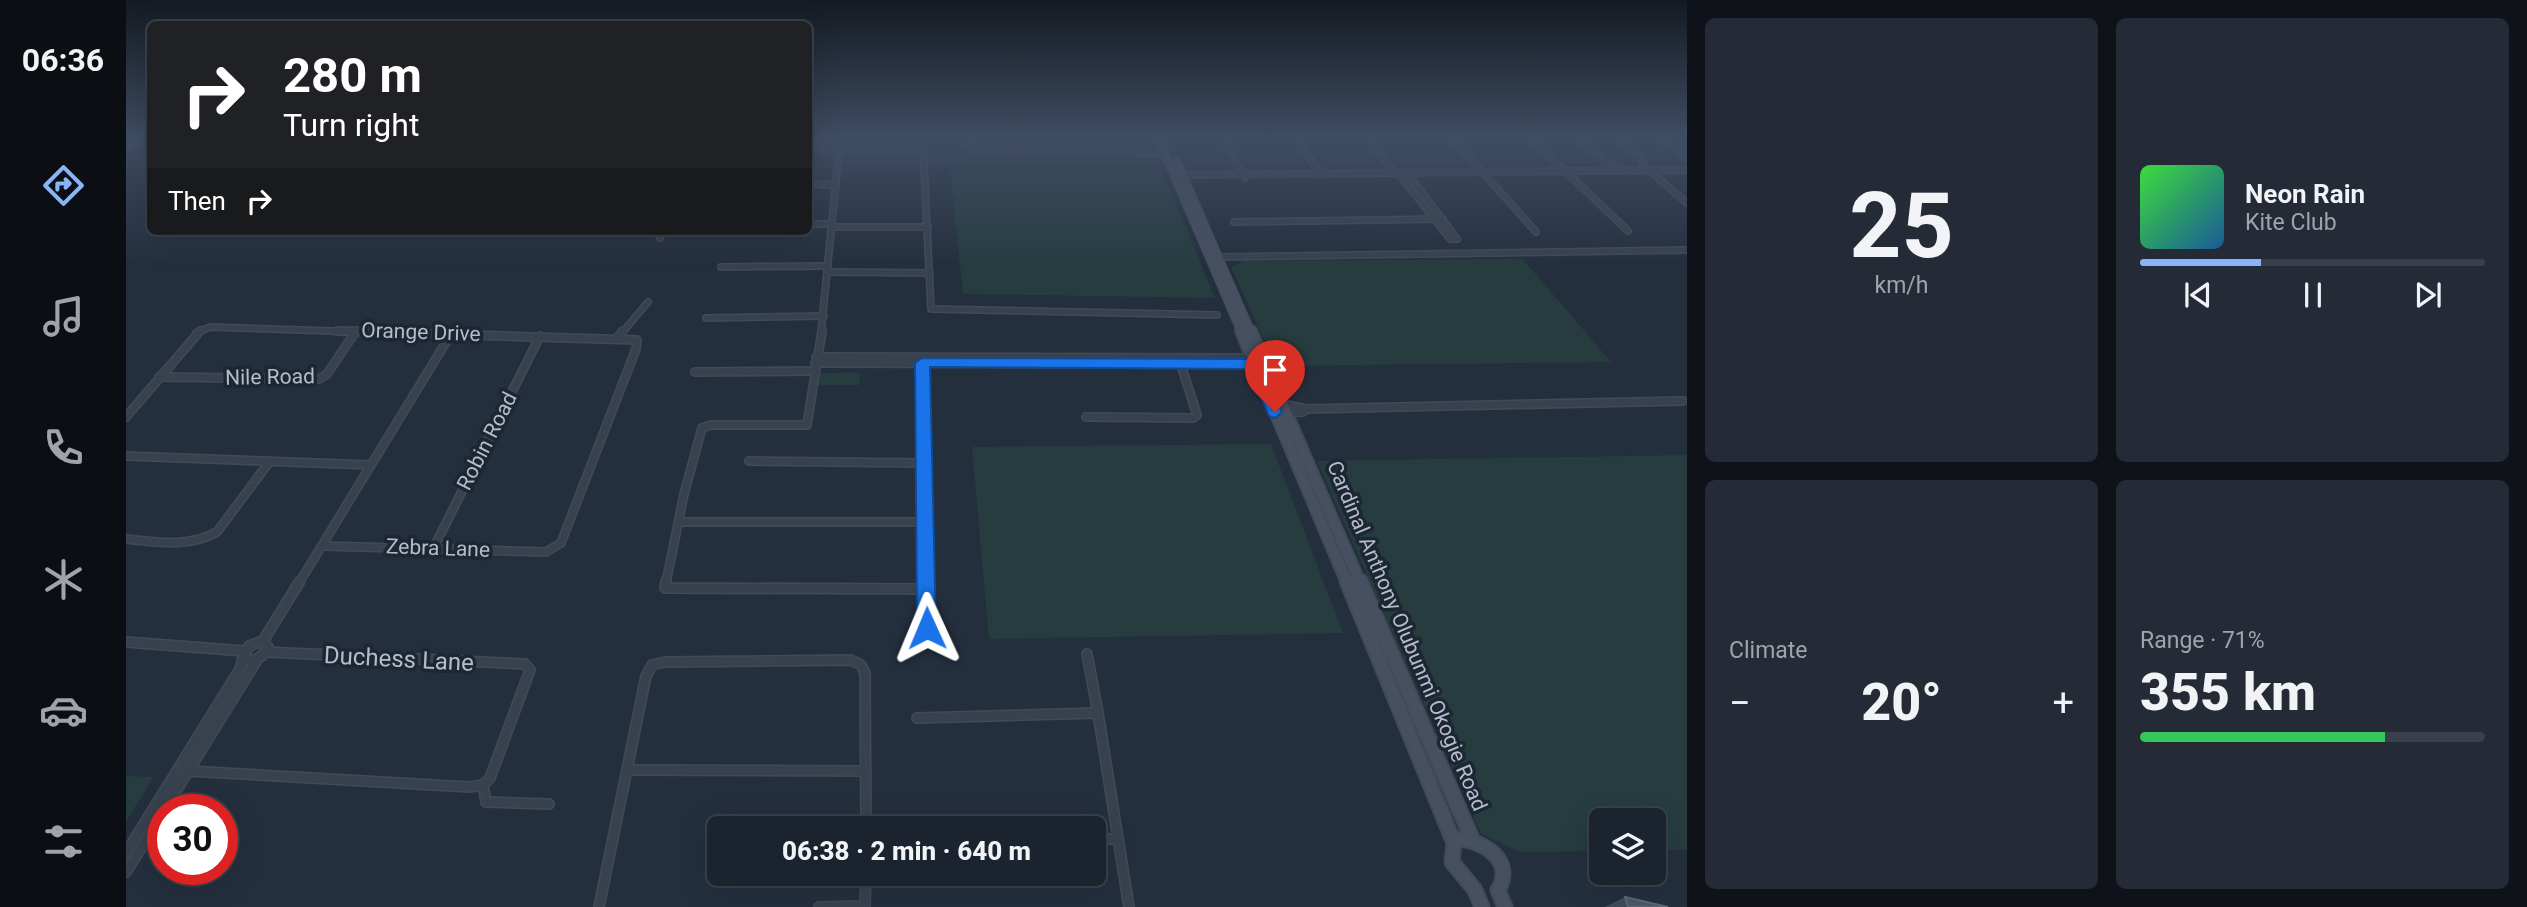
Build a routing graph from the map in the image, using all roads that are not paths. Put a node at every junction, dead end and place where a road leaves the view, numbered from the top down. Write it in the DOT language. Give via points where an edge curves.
graph roads {
  1 [pos="926,181"];
  2 [pos="1179,181"];
  3 [pos="1184,181"];
  4 [pos="1404,181"];
  5 [pos="1414,181"];
  6 [pos="1491,181"];
  7 [pos="1576,181"];
  8 [pos="1662,181"];
  9 [pos="812,184"];
  10 [pos="836,184"];
  11 [pos="1189,201"];
  12 [pos="1687,203"];
  13 [pos="1435,219"];
  14 [pos="1443,219"];
  15 [pos="1234,222"];
  16 [pos="812,224"];
  17 [pos="832,225"];
  18 [pos="928,227"];
  19 [pos="1628,231"];
  20 [pos="1536,232"];
  21 [pos="1687,250"];
  22 [pos="1217,257"];
  23 [pos="721,267"];
  24 [pos="827,269"];
  25 [pos="930,273"];
  26 [pos="648,302"];
  27 [pos="1217,315"];
  28 [pos="824,316"];
  29 [pos="706,317"];
  30 [pos="357,330"];
  31 [pos="451,334"];
  32 [pos="540,336"];
  33 [pos="617,338"];
  34 [pos="922,360"];
  35 [pos="1180,360"];
  36 [pos="1252,361"];
  37 [pos="815,363"];
  38 [pos="695,372"];
  39 [pos="159,377"];
  40 [pos="1682,401"];
  41 [pos="1284,409"];
  42 [pos="126,417"];
  43 [pos="1086,417"];
  44 [pos="126,456"];
  45 [pos="270,461"];
  46 [pos="749,461"];
  47 [pos="923,463"];
  48 [pos="370,466"];
  49 [pos="679,522"];
  50 [pos="924,522"];
  51 [pos="126,539"];
  52 [pos="322,546"];
  53 [pos="434,547"];
  54 [pos="554,549"];
  55 [pos="926,589"];
  56 [pos="927,628"];
  57 [pos="263,641"];
  58 [pos="126,642"];
  59 [pos="266,652"];
  60 [pos="1087,654"];
  61 [pos="244,655"];
  62 [pos="257,660"];
  63 [pos="1098,713"];
  64 [pos="917,718"];
  65 [pos="629,770"];
  66 [pos="189,771"];
  67 [pos="865,771"];
  68 [pos="483,785"];
  69 [pos="175,794"];
  70 [pos="550,804"];
  71 [pos="866,816"];
  72 [pos="147,838"];
  73 [pos="1106,839"];
  74 [pos="1116,839"];
  75 [pos="1474,841"];
  76 [pos="1454,843"];
  77 [pos="126,853"];
  78 [pos="126,872"];
  79 [pos="866,886"];
  80 [pos="1475,888"];
  81 [pos="1498,890"];
  82 [pos="599,907"];
  83 [pos="819,907"];
  84 [pos="865,907"];
  85 [pos="1129,907"];
  86 [pos="1482,907"];
  87 [pos="1505,907"];
  1 -- 18 [label="street"];
  2 -- 11 [label="street, Cardinal Anthony Olubunmi Okogie Road"];
  3 -- 11 [label="street, Cardinal Anthony Olubunmi Okogie Road"];
  4 -- 13 [label="street"];
  5 -- 14 [label="street"];
  6 -- 20 [label="street"];
  7 -- 19 [label="street"];
  8 -- 12 [label="street"];
  9 -- 10 [label="street"];
  10 -- 17 [label="street"];
  11 -- 22 [label="street, Cardinal Anthony Olubunmi Okogie Road"];
  11 -- 36 [label="street, Cardinal Anthony Olubunmi Okogie Road"];
  13 -- 14 [label="street"];
  13 -- 14 [label="street" via="1450,239 1457,241"];
  13 -- 15 [label="street"];
  16 -- 17 [label="street"];
  17 -- 18 [label="street"];
  17 -- 24 [label="street"];
  18 -- 25 [label="street"];
  21 -- 22 [label="street"];
  22 -- 41 [label="street, Cardinal Anthony Olubunmi Okogie Road"];
  23 -- 24 [label="street"];
  24 -- 25 [label="street"];
  24 -- 28 [label="street"];
  25 -- 27 [label="street" via="931,309"];
  26 -- 33 [label="street"];
  28 -- 29 [label="street"];
  28 -- 37 [label="street"];
  30 -- 31 [label="street, Orange Drive"];
  30 -- 39 [label="street, Orange Drive" via="205,328"];
  30 -- 39 [label="street, Nile Road" via="319,379"];
  31 -- 32 [label="street, Orange Drive"];
  31 -- 48 [label="street"];
  32 -- 33 [label="street, Orange Drive"];
  32 -- 53 [label="street, Robin Road"];
  33 -- 54 [label="street, Orange Drive" via="637,340 636,349 561,543"];
  34 -- 35 [label="street"];
  34 -- 37 [label="street"];
  34 -- 47 [label="street"];
  35 -- 36 [label="street"];
  35 -- 43 [label="street" via="1197,415 1193,418"];
  36 -- 76 [label="street, Cardinal Anthony Olubunmi Okogie Road"];
  37 -- 38 [label="street"];
  37 -- 49 [label="street" via="807,425 702,428"];
  39 -- 42 [label="street"];
  40 -- 41 [label="street"];
  41 -- 75 [label="street, Cardinal Anthony Olubunmi Okogie Road"];
  44 -- 45 [label="street"];
  45 -- 48 [label="street"];
  45 -- 51 [label="street" via="218,532 207,540"];
  46 -- 47 [label="street"];
  47 -- 50 [label="street"];
  48 -- 52 [label="street"];
  49 -- 50 [label="street"];
  49 -- 55 [label="street" via="665,588"];
  50 -- 55 [label="street"];
  52 -- 53 [label="street, Zebra Lane"];
  52 -- 57 [label="street"];
  53 -- 54 [label="street, Zebra Lane"];
  55 -- 56 [label="street"];
  57 -- 59 [label="street"];
  57 -- 61 [label="street"];
  58 -- 61 [label="street"];
  59 -- 62 [label="street"];
  59 -- 68 [label="street, Duchess Lane" via="525,664 530,670 490,778"];
  60 -- 63 [label="street"];
  61 -- 62 [label="street" via="249,661"];
  61 -- 77 [label="street" via="240,669"];
  62 -- 66 [label="street"];
  63 -- 64 [label="street"];
  63 -- 74 [label="street"];
  65 -- 67 [label="street"];
  65 -- 67 [label="street" via="646,676 652,665 852,660 862,665 865,673"];
  65 -- 82 [label="street"];
  66 -- 68 [label="street"];
  66 -- 69 [label="street"];
  67 -- 71 [label="street"];
  68 -- 70 [label="street" via="486,802"];
  72 -- 78 [label="street"];
  73 -- 74 [label="street"];
  74 -- 85 [label="street"];
  75 -- 76 [label="street"];
  75 -- 81 [label="street, Cardinal Anthony Olubunmi Okogie Road" via="1503,866 1505,876"];
  76 -- 80 [label="street, Cardinal Anthony Olubunmi Okogie Road" via="1451,861"];
  79 -- 84 [label="street"];
  80 -- 81 [label="street"];
  80 -- 86 [label="street, Cardinal Anthony Olubunmi Okogie Road"];
  81 -- 87 [label="street, Cardinal Anthony Olubunmi Okogie Road"];
  83 -- 84 [label="street"];
}
